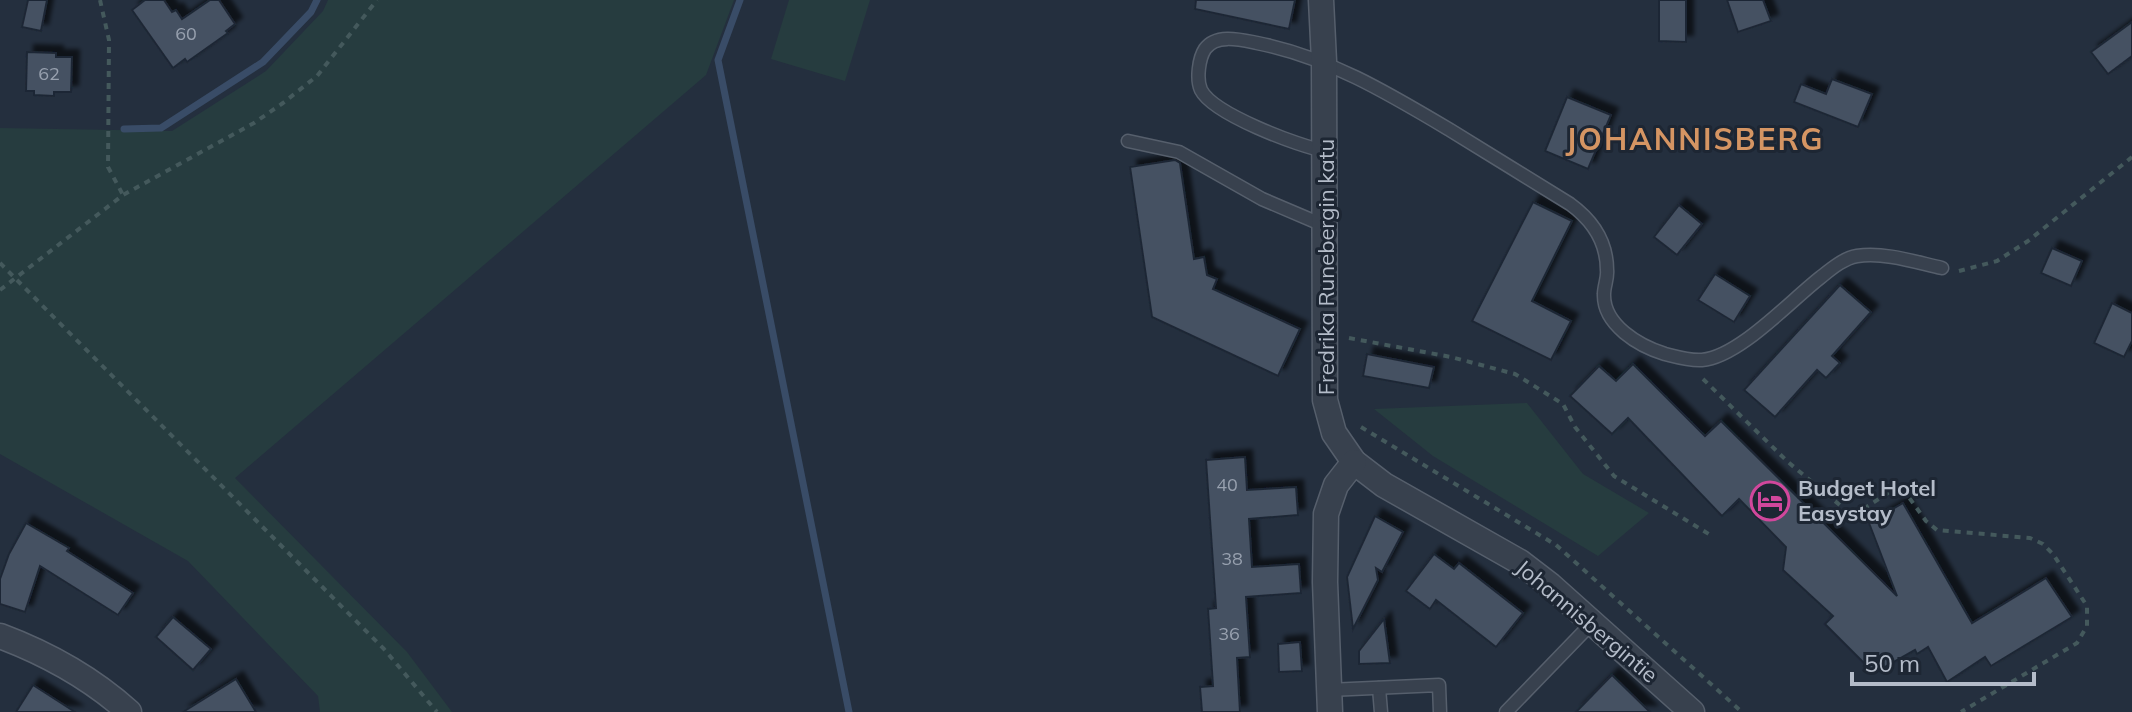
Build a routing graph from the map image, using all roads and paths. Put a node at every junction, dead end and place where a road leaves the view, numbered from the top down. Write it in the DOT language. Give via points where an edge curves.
graph roads {
  1 [pos="100,0"];
  2 [pos="377,0"];
  3 [pos="1321,0"];
  4 [pos="1324,61"];
  5 [pos="1128,141"];
  6 [pos="1325,151"];
  7 [pos="2132,157"];
  8 [pos="123,195"];
  9 [pos="1323,225"];
  10 [pos="0,263"];
  11 [pos="1942,268"];
  12 [pos="15,277"];
  13 [pos="0,290"];
  14 [pos="1323,333"];
  15 [pos="1685,359"];
  16 [pos="1352,420"];
  17 [pos="1354,462"];
  18 [pos="1712,536"];
  19 [pos="1592,623"];
  20 [pos="0,636"];
  21 [pos="1379,688"];
  22 [pos="1330,701"];
  23 [pos="129,712"];
  24 [pos="437,712"];
  25 [pos="1381,712"];
  26 [pos="1440,712"];
  27 [pos="1506,712"];
  28 [pos="1692,712"];
  29 [pos="1742,712"];
  30 [pos="1961,712"];
  1 -- 8 [label="path" via="109,40 108,167"];
  2 -- 8 [label="path" via="317,76 283,103"];
  3 -- 4 [label="street, Fredrika Runebergin katu"];
  4 -- 6 [label="street, Fredrika Runebergin katu"];
  4 -- 6 [label="lane" via="1233,38 1204,50 1198,78 1213,104 1271,134"];
  4 -- 15 [label="lane" via="1391,94 1585,215 1606,252 1603,293 1616,323 1640,342"];
  5 -- 9 [label="lane" via="1179,152 1262,199"];
  6 -- 9 [label="street, Fredrika Runebergin katu"];
  7 -- 11 [label="path" via="1997,261 1960,271"];
  8 -- 12 [label="path"];
  9 -- 14 [label="street, Fredrika Runebergin katu"];
  10 -- 12 [label="path"];
  11 -- 15 [label="lane" via="1856,256 1823,275 1735,349 1702,360"];
  12 -- 13 [label="path"];
  12 -- 24 [label="path" via="384,649"];
  14 -- 17 [label="street, Fredrika Runebergin katu" via="1325,400 1334,433"];
  14 -- 18 [label="path" via="1515,374 1563,404 1614,476"];
  15 -- 30 [label="path" via="1788,462 1853,516 1900,485 1937,530 2030,538 2053,554 2087,606 2083,636"];
  16 -- 29 [label="path" via="1556,545"];
  17 -- 19 [label="street, Johannisbergintie" via="1384,485 1520,562"];
  17 -- 22 [label="street" via="1336,485 1326,514"];
  19 -- 27 [label="lane"];
  19 -- 28 [label="street, Johannisbergintie"];
  20 -- 23 [label="street" via="74,669"];
  21 -- 22 [label="lane"];
  21 -- 25 [label="lane"];
  21 -- 26 [label="lane" via="1439,685"];
}
